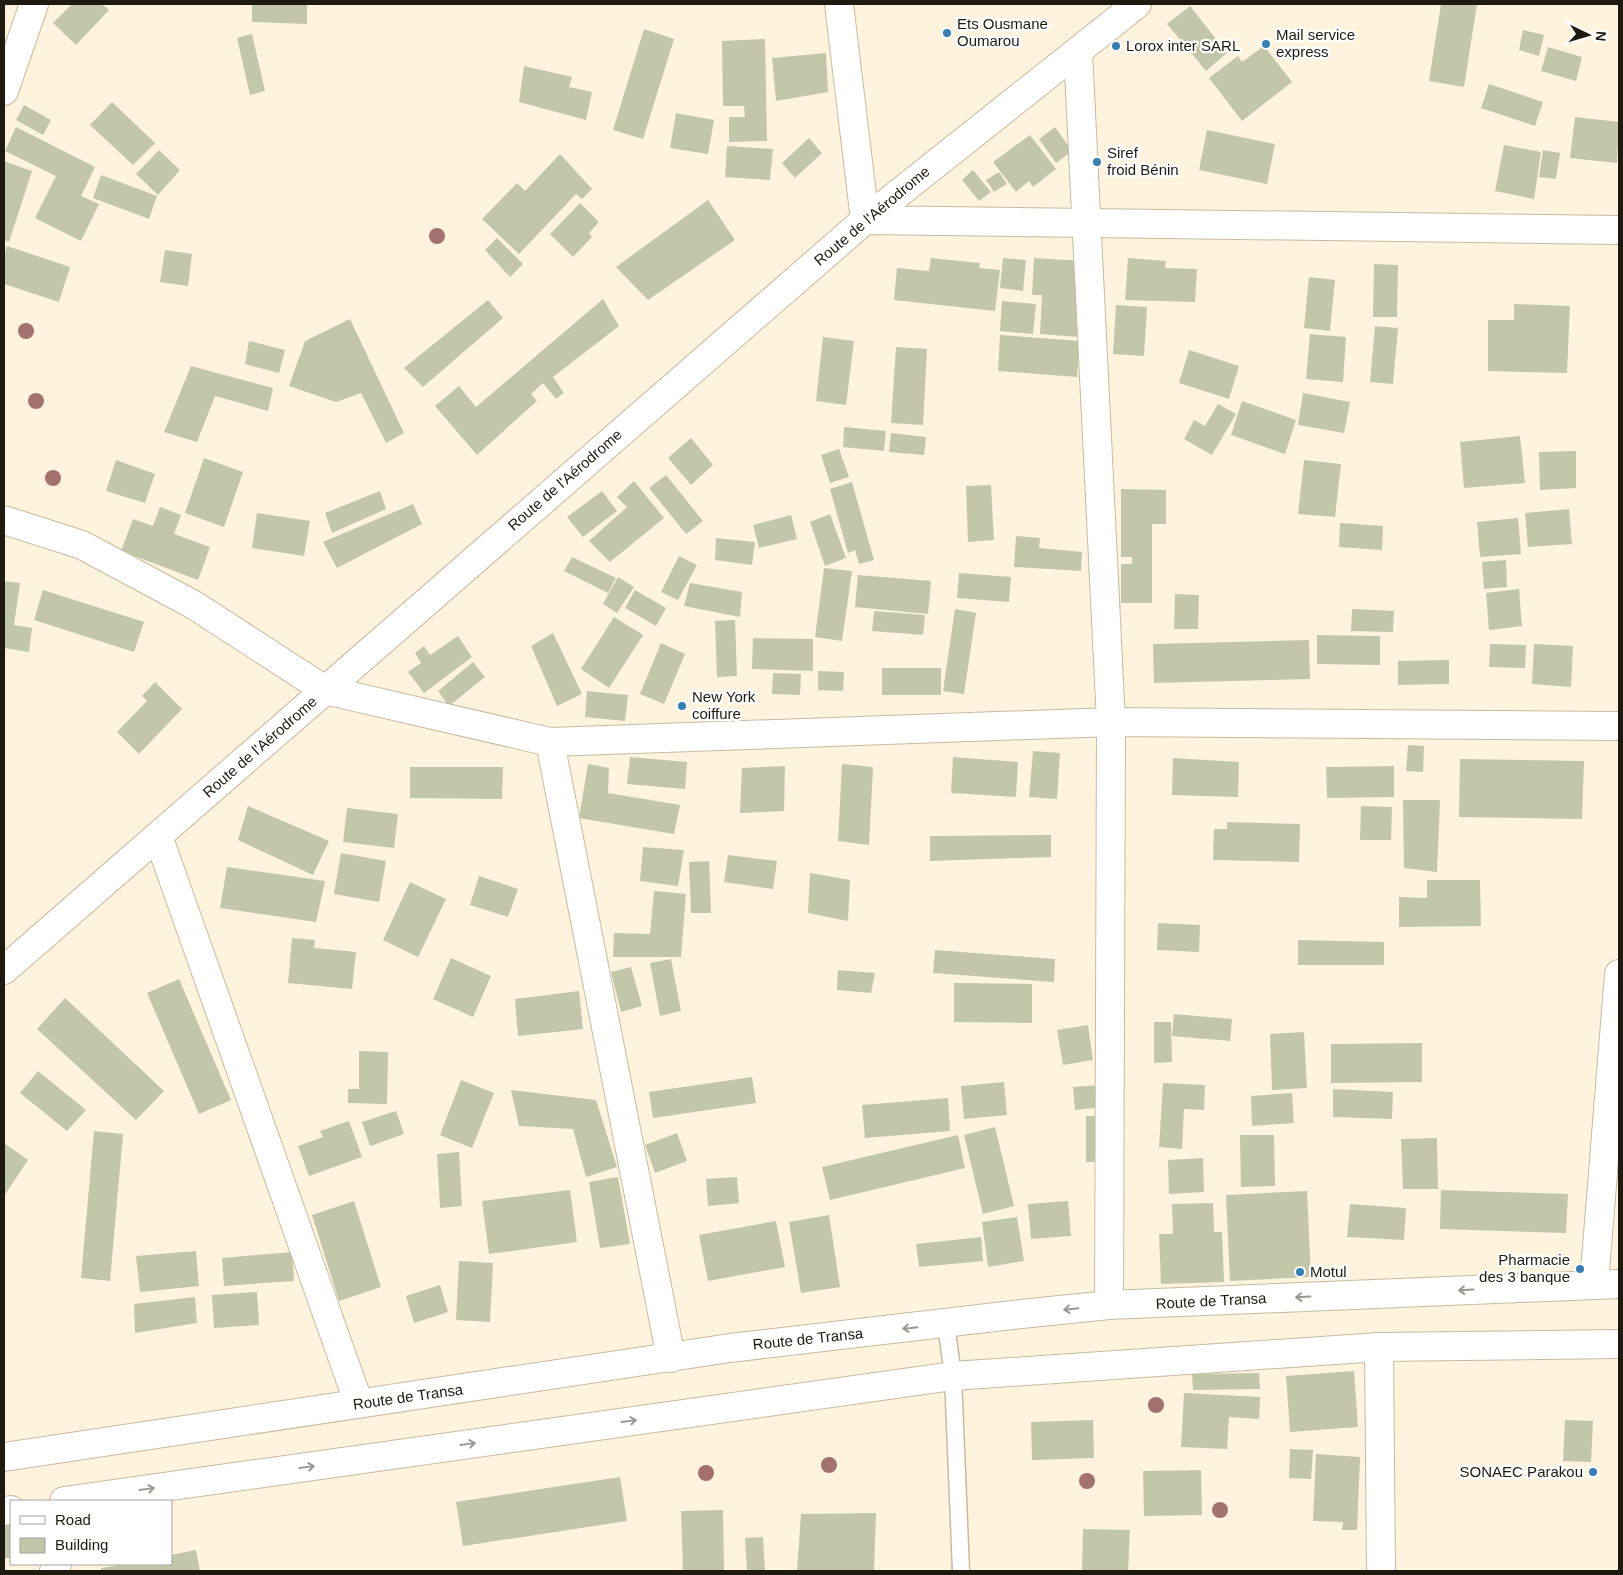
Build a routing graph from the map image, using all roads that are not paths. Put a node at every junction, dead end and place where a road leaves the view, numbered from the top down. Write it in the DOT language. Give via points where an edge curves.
graph roads {
  1 [pos="34,4"];
  2 [pos="839,4"];
  3 [pos="1137,4"];
  4 [pos="1078,51"];
  5 [pos="4,91"];
  6 [pos="865,220"];
  7 [pos="1086,223"];
  8 [pos="1619,230"];
  9 [pos="4,520"];
  10 [pos="324,690"];
  11 [pos="1111,722"];
  12 [pos="1619,726"];
  13 [pos="550,742"];
  14 [pos="158,836"];
  15 [pos="4,970"];
  16 [pos="1619,974"];
  17 [pos="1607,1284"];
  18 [pos="1109,1305"];
  19 [pos="946,1324"];
  20 [pos="1619,1344"];
  21 [pos="1379,1347"];
  22 [pos="670,1358"];
  23 [pos="953,1376"];
  24 [pos="359,1404"];
  25 [pos="4,1457"];
  26 [pos="76,1500"];
  27 [pos="961,1571"];
  28 [pos="1381,1571"];
  1 -- 5 [label="street"];
  2 -- 6 [label="street"];
  3 -- 4 [label="street, Route de l'Aérodrome"];
  4 -- 6 [label="street, Route de l'Aérodrome"];
  4 -- 7 [label="street"];
  6 -- 7 [label="street"];
  6 -- 10 [label="street, Route de l'Aérodrome"];
  7 -- 8 [label="street"];
  7 -- 11 [label="street"];
  9 -- 10 [label="street" via="82,544 194,605"];
  10 -- 13 [label="street"];
  10 -- 14 [label="street, Route de l'Aérodrome"];
  11 -- 12 [label="street"];
  11 -- 13 [label="street"];
  11 -- 18 [label="street"];
  13 -- 22 [label="street"];
  14 -- 15 [label="street, Route de l'Aérodrome"];
  14 -- 24 [label="street"];
  16 -- 17 [label="street"];
  17 -- 18 [label="street, Route de Transa, one-way"];
  18 -- 19 [label="street, Route de Transa, one-way"];
  19 -- 22 [label="street, Route de Transa, one-way" via="730,1348"];
  19 -- 23 [label="lane"];
  20 -- 21 [label="street"];
  21 -- 23 [label="street"];
  21 -- 28 [label="street"];
  22 -- 24 [label="street, Route de Transa"];
  26 -- 23 [label="street, one-way"];
  23 -- 27 [label="lane"];
  24 -- 25 [label="street, Route de Transa"];
}
